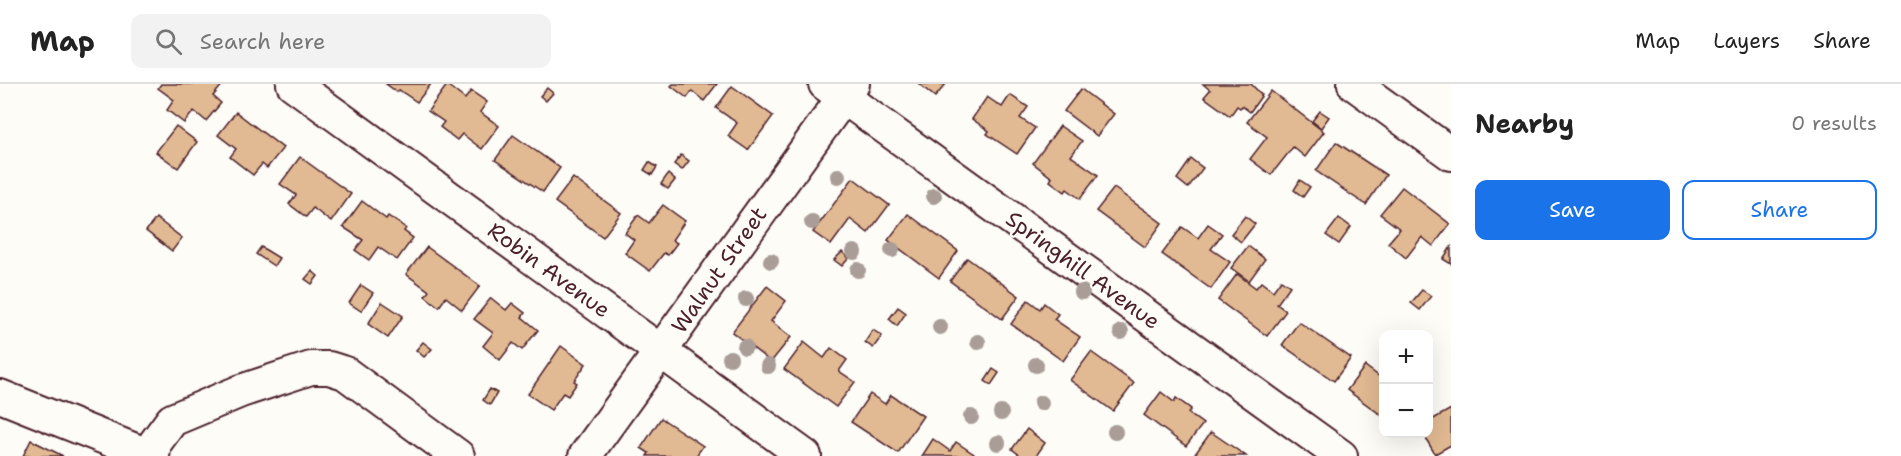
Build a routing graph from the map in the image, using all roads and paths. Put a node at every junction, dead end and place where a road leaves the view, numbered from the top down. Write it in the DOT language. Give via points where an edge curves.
graph roads {
  1 [pos="293,84"];
  2 [pos="1354,84"];
  3 [pos="840,88"];
  4 [pos="1451,154"];
  5 [pos="661,351"];
  6 [pos="0,396"];
  7 [pos="151,456"];
  8 [pos="458,456"];
  9 [pos="585,456"];
  10 [pos="805,456"];
  11 [pos="1341,456"];
  1 -- 5 [label="street, Robin Avenue"];
  2 -- 4 [label="street"];
  3 -- 5 [label="street, Walnut Street"];
  3 -- 11 [label="street, Springhill Avenue"];
  5 -- 9 [label="street, Walnut Street"];
  5 -- 10 [label="street, Robin Avenue"];
  6 -- 7 [label="street"];
  7 -- 8 [label="street" via="155,443 172,420 241,391 311,368 329,368 345,373"];
}
